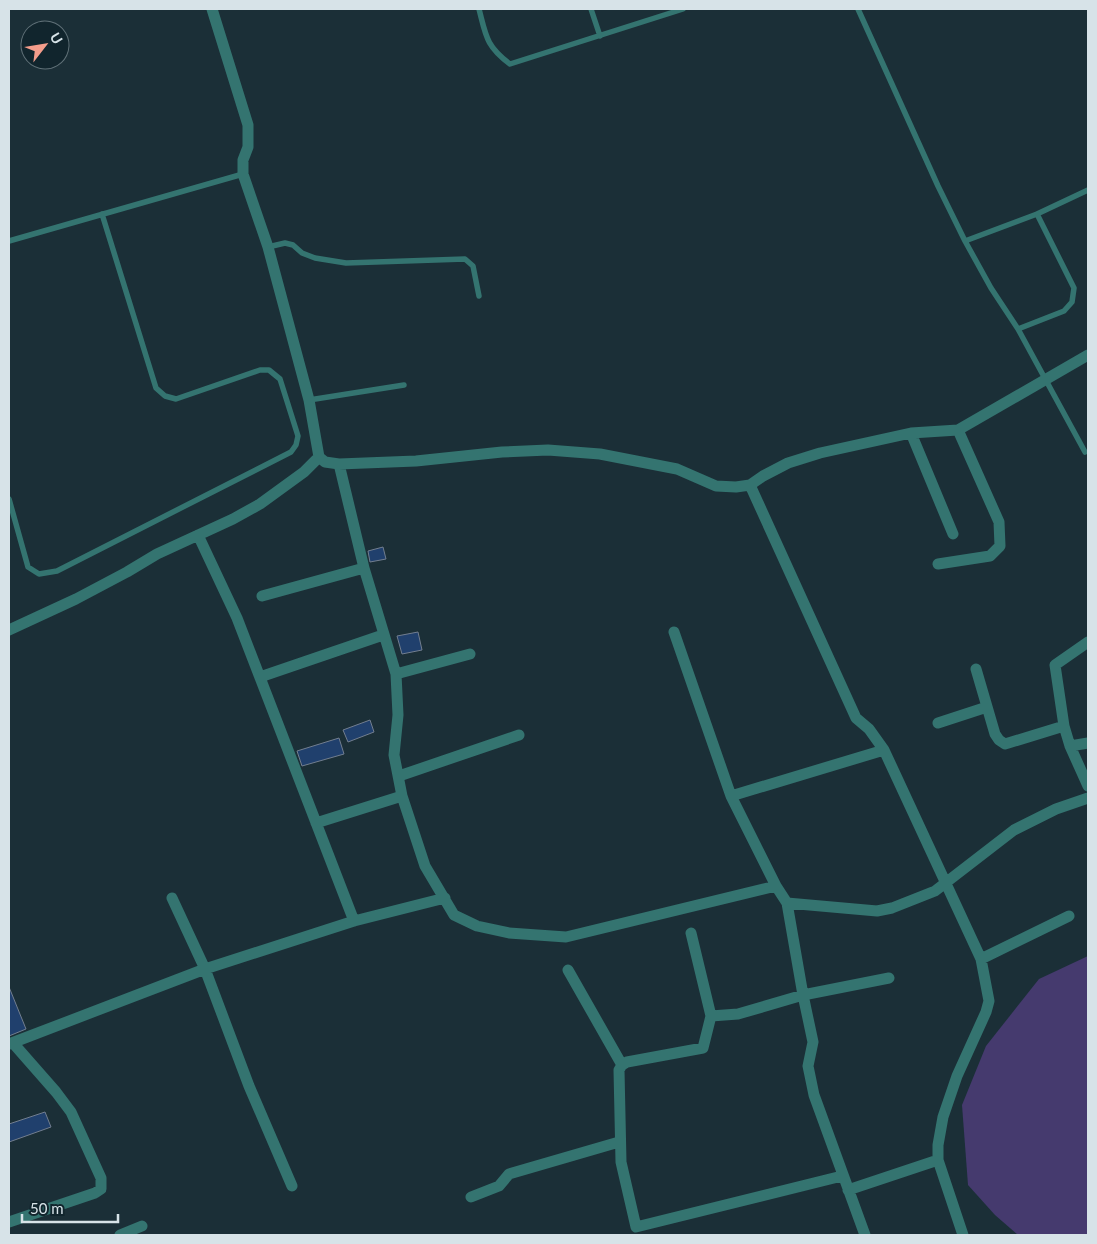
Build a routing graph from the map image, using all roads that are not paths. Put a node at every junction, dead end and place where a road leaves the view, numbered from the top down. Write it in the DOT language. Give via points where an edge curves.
graph roads {
  1 [pos="212,9"];
  2 [pos="479,9"];
  3 [pos="591,9"];
  4 [pos="683,9"];
  5 [pos="858,9"];
  6 [pos="600,36"];
  7 [pos="243,174"];
  8 [pos="1088,190"];
  9 [pos="102,214"];
  10 [pos="1037,214"];
  11 [pos="9,241"];
  12 [pos="965,241"];
  13 [pos="268,247"];
  14 [pos="480,296"];
  15 [pos="1018,329"];
  16 [pos="1088,355"];
  17 [pos="1046,380"];
  18 [pos="404,385"];
  19 [pos="309,400"];
  20 [pos="958,430"];
  21 [pos="911,433"];
  22 [pos="1085,452"];
  23 [pos="319,457"];
  24 [pos="340,464"];
  25 [pos="750,485"];
  26 [pos="9,499"];
  27 [pos="953,534"];
  28 [pos="198,535"];
  29 [pos="938,564"];
  30 [pos="364,568"];
  31 [pos="262,596"];
  32 [pos="9,630"];
  33 [pos="674,632"];
  34 [pos="383,635"];
  35 [pos="1088,642"];
  36 [pos="470,654"];
  37 [pos="976,669"];
  38 [pos="396,674"];
  39 [pos="260,677"];
  40 [pos="987,707"];
  41 [pos="938,723"];
  42 [pos="1064,726"];
  43 [pos="519,735"];
  44 [pos="1088,743"];
  45 [pos="1070,746"];
  46 [pos="884,750"];
  47 [pos="399,776"];
  48 [pos="1088,786"];
  49 [pos="402,796"];
  50 [pos="732,796"];
  51 [pos="1088,798"];
  52 [pos="316,823"];
  53 [pos="945,884"];
  54 [pos="776,886"];
  55 [pos="172,898"];
  56 [pos="445,898"];
  57 [pos="787,903"];
  58 [pos="1068,916"];
  59 [pos="354,921"];
  60 [pos="691,933"];
  61 [pos="981,959"];
  62 [pos="205,969"];
  63 [pos="568,970"];
  64 [pos="889,978"];
  65 [pos="803,995"];
  66 [pos="711,1016"];
  67 [pos="11,1043"];
  68 [pos="622,1065"];
  69 [pos="619,1142"];
  70 [pos="938,1160"];
  71 [pos="842,1176"];
  72 [pos="292,1186"];
  73 [pos="848,1190"];
  74 [pos="471,1197"];
  75 [pos="9,1222"];
  76 [pos="142,1226"];
  77 [pos="120,1235"];
  78 [pos="865,1235"];
  79 [pos="963,1235"];
  1 -- 7 [label="street" via="248,125"];
  2 -- 6 [label="lane" via="495,53 510,64"];
  3 -- 6 [label="lane"];
  4 -- 6 [label="lane"];
  5 -- 12 [label="lane"];
  7 -- 9 [label="lane"];
  7 -- 13 [label="street"];
  8 -- 10 [label="lane"];
  9 -- 11 [label="lane"];
  9 -- 26 [label="lane" via="156,388 165,396 176,399 260,370 269,370 280,379 298,436 296,445 291,452 57,571 40,574 28,567"];
  10 -- 12 [label="lane"];
  10 -- 15 [label="lane" via="1074,288 1072,302 1064,311"];
  12 -- 15 [label="lane"];
  13 -- 14 [label="lane" via="285,243 315,258 346,263 465,259 473,266"];
  13 -- 19 [label="street"];
  15 -- 17 [label="lane"];
  16 -- 17 [label="street"];
  17 -- 20 [label="street"];
  17 -- 22 [label="lane"];
  18 -- 19 [label="lane"];
  19 -- 23 [label="street"];
  20 -- 21 [label="street"];
  20 -- 29 [label="street" via="999,522 1000,546 990,556"];
  21 -- 25 [label="street" via="812,455 788,463"];
  21 -- 27 [label="street"];
  23 -- 24 [label="street" via="325,462"];
  23 -- 28 [label="street" via="260,504"];
  24 -- 25 [label="street" via="548,450 600,454 677,469 716,486"];
  24 -- 30 [label="street"];
  25 -- 46 [label="street" via="856,718 869,729"];
  28 -- 32 [label="street"];
  28 -- 39 [label="street" via="237,618"];
  30 -- 31 [label="street"];
  30 -- 34 [label="street"];
  33 -- 50 [label="street"];
  34 -- 38 [label="street"];
  34 -- 39 [label="street"];
  35 -- 42 [label="street" via="1055,665"];
  36 -- 38 [label="street"];
  37 -- 40 [label="street"];
  38 -- 47 [label="street" via="398,716 394,755"];
  39 -- 52 [label="street"];
  40 -- 41 [label="street"];
  40 -- 42 [label="street" via="995,734 1005,744"];
  42 -- 45 [label="street"];
  43 -- 47 [label="street"];
  44 -- 45 [label="street"];
  45 -- 48 [label="street"];
  46 -- 50 [label="street"];
  46 -- 53 [label="street"];
  47 -- 49 [label="street"];
  49 -- 52 [label="street"];
  49 -- 56 [label="street" via="425,866"];
  50 -- 54 [label="street"];
  51 -- 53 [label="street" via="1056,809 1014,830"];
  52 -- 59 [label="street"];
  53 -- 57 [label="street" via="935,891 877,911"];
  53 -- 61 [label="street"];
  54 -- 56 [label="street" via="566,937 509,933 477,926 454,915"];
  54 -- 57 [label="street"];
  55 -- 62 [label="street"];
  56 -- 59 [label="street"];
  57 -- 65 [label="street"];
  58 -- 61 [label="street"];
  59 -- 62 [label="street"];
  60 -- 66 [label="street"];
  61 -- 70 [label="street" via="989,1001 943,1117"];
  62 -- 67 [label="street"];
  62 -- 72 [label="street" via="249,1086"];
  63 -- 68 [label="street"];
  64 -- 65 [label="street"];
  65 -- 66 [label="street" via="738,1014"];
  65 -- 71 [label="street" via="813,1042 808,1066 814,1095"];
  66 -- 68 [label="street" via="702,1048"];
  67 -- 75 [label="street" via="71,1112 101,1178 102,1189"];
  68 -- 69 [label="street" via="619,1070"];
  69 -- 71 [label="street" via="636,1227"];
  69 -- 74 [label="street" via="509,1174 498,1186"];
  70 -- 73 [label="street"];
  70 -- 79 [label="street"];
  71 -- 73 [label="street"];
  73 -- 78 [label="street"];
  76 -- 77 [label="street"];
}
